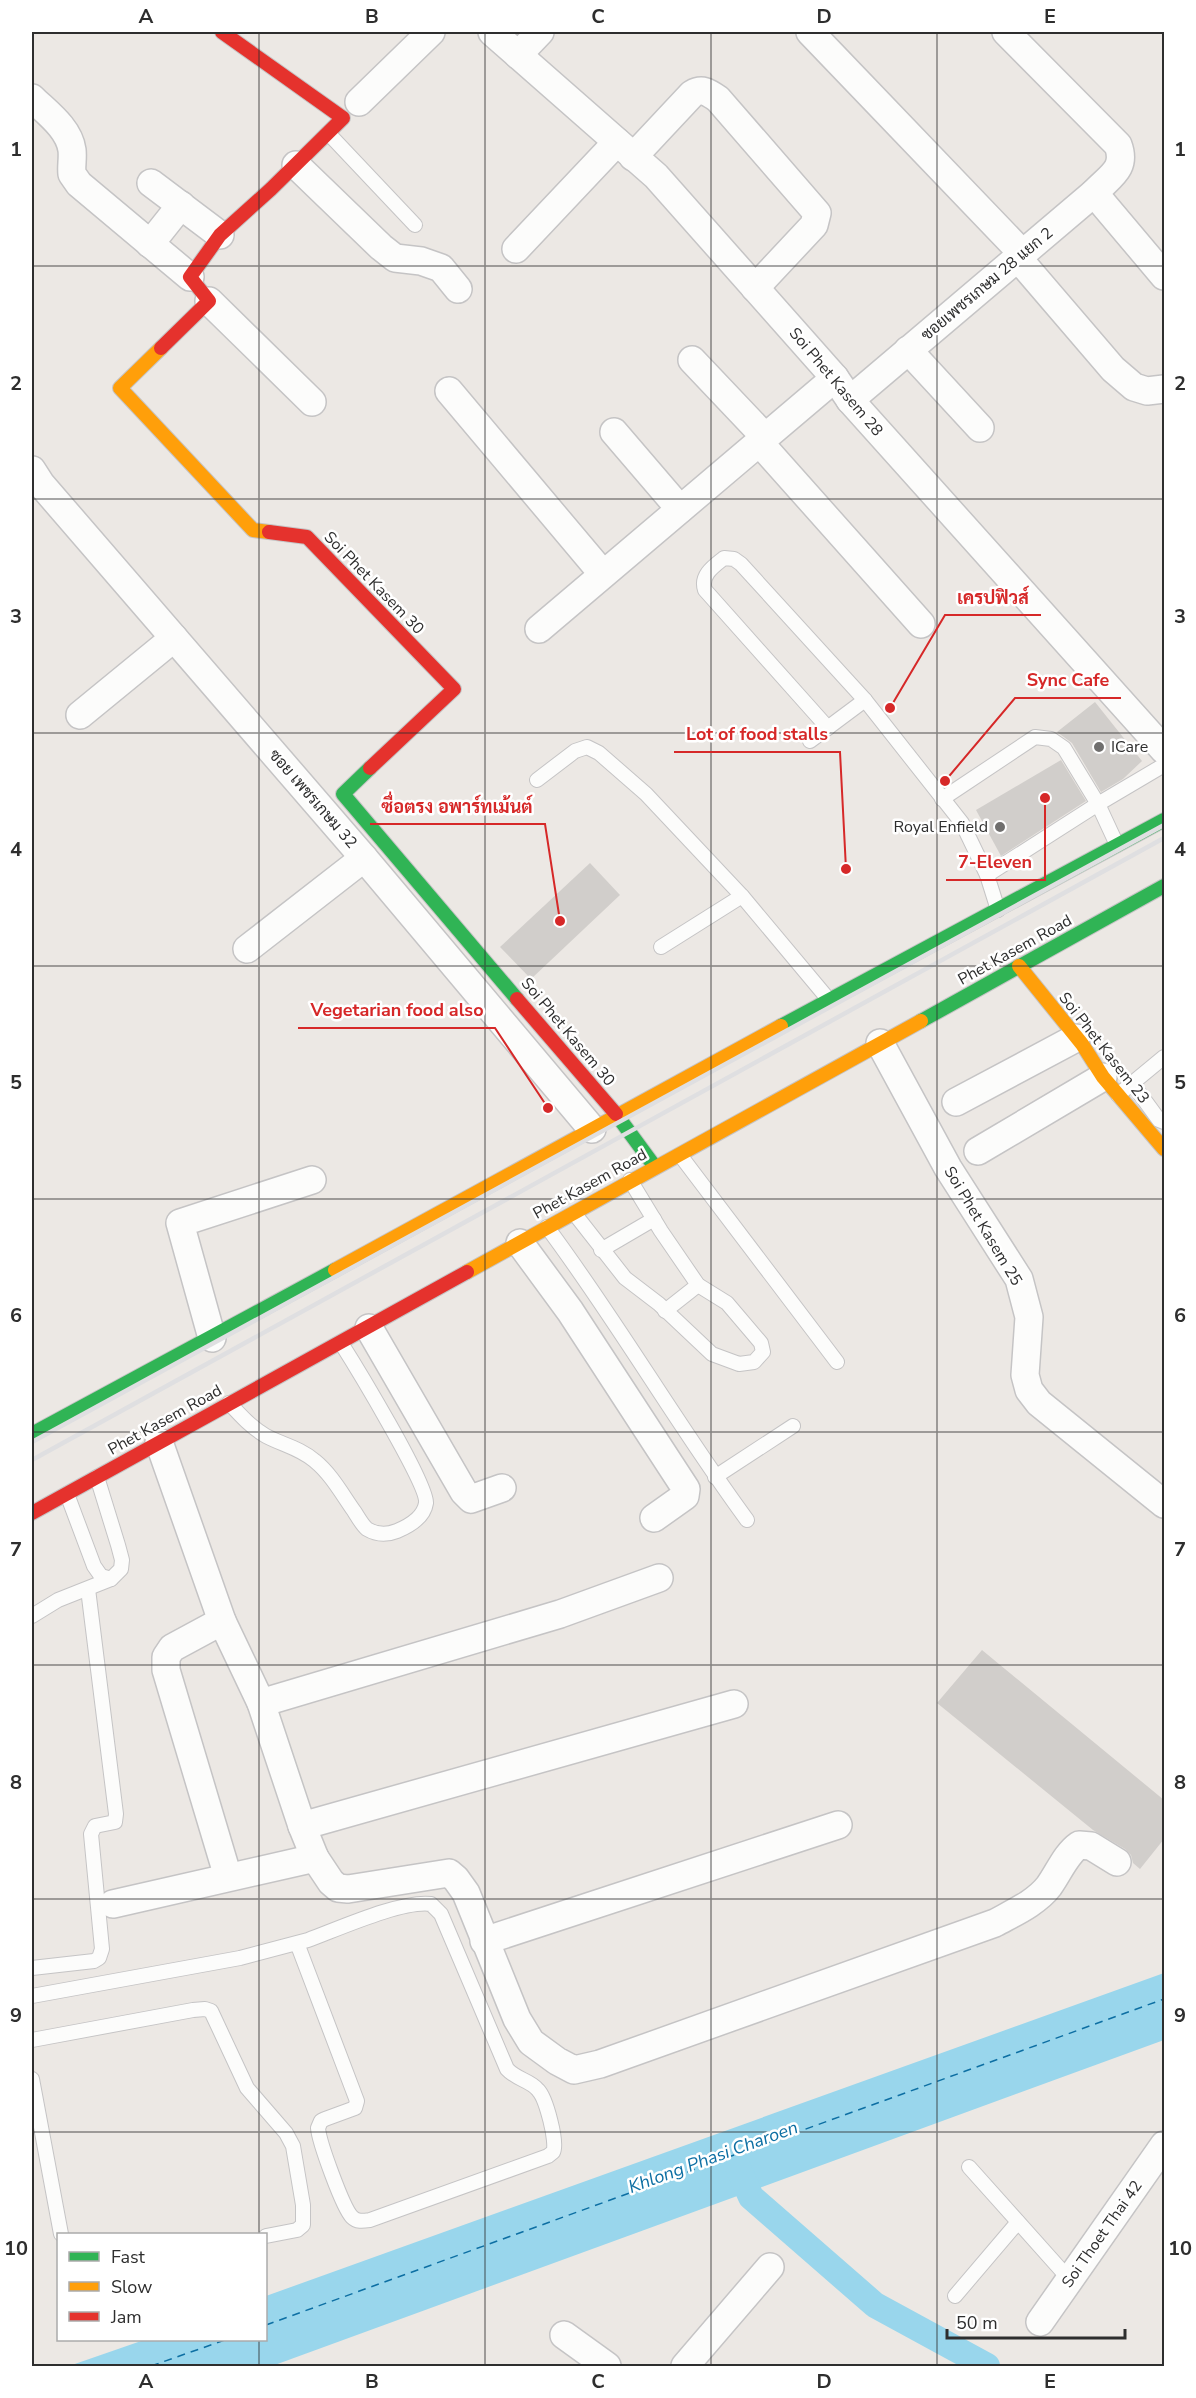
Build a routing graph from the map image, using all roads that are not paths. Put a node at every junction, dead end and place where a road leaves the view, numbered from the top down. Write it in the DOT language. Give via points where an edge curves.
graph roads {
  1 [pos="222,32"];
  2 [pos="431,32"];
  3 [pos="492,32"];
  4 [pos="540,32"];
  5 [pos="810,32"];
  6 [pos="1006,32"];
  7 [pos="518,55"];
  8 [pos="32,98"];
  9 [pos="351,110"];
  10 [pos="328,133"];
  11 [pos="625,150"];
  12 [pos="296,165"];
  13 [pos="151,183"];
  14 [pos="1094,193"];
  15 [pos="181,205"];
  16 [pos="415,225"];
  17 [pos="220,235"];
  18 [pos="150,244"];
  19 [pos="516,249"];
  20 [pos="1019,255"];
  21 [pos="1164,276"];
  22 [pos="190,277"];
  23 [pos="755,288"];
  24 [pos="458,289"];
  25 [pos="209,301"];
  26 [pos="908,351"];
  27 [pos="692,360"];
  28 [pos="835,378"];
  29 [pos="1164,389"];
  30 [pos="449,391"];
  31 [pos="850,400"];
  32 [pos="312,402"];
  33 [pos="980,428"];
  34 [pos="614,432"];
  35 [pos="762,440"];
  36 [pos="32,470"];
  37 [pos="680,509"];
  38 [pos="603,574"];
  39 [pos="921,624"];
  40 [pos="539,628"];
  41 [pos="174,638"];
  42 [pos="865,700"];
  43 [pos="80,715"];
  44 [pos="828,728"];
  45 [pos="810,741"];
  46 [pos="1164,750"];
  47 [pos="1164,765"];
  48 [pos="537,780"];
  49 [pos="942,799"];
  50 [pos="1098,804"];
  51 [pos="1164,820"];
  52 [pos="1117,845"];
  53 [pos="364,858"];
  54 [pos="987,875"];
  55 [pos="1164,886"];
  56 [pos="742,896"];
  57 [pos="998,910"];
  58 [pos="661,947"];
  59 [pos="247,949"];
  60 [pos="1019,966"];
  61 [pos="829,1000"];
  62 [pos="1076,1038"];
  63 [pos="880,1043"];
  64 [pos="1164,1057"];
  65 [pos="1132,1083"];
  66 [pos="1111,1086"];
  67 [pos="956,1102"];
  68 [pos="616,1114"];
  69 [pos="1164,1122"];
  70 [pos="592,1129"];
  71 [pos="1164,1149"];
  72 [pos="978,1151"];
  73 [pos="678,1154"];
  74 [pos="655,1167"];
  75 [pos="312,1180"];
  76 [pos="630,1180"];
  77 [pos="574,1213"];
  78 [pos="654,1219"];
  79 [pos="547,1227"];
  80 [pos="520,1243"];
  81 [pos="601,1250"];
  82 [pos="698,1285"];
  83 [pos="665,1311"];
  84 [pos="369,1328"];
  85 [pos="212,1338"];
  86 [pos="341,1343"];
  87 [pos="837,1362"];
  88 [pos="229,1403"];
  89 [pos="793,1426"];
  90 [pos="32,1434"];
  91 [pos="159,1442"];
  92 [pos="97,1477"];
  93 [pos="716,1478"];
  94 [pos="502,1488"];
  95 [pos="67,1493"];
  96 [pos="1164,1504"];
  97 [pos="32,1513"];
  98 [pos="654,1518"];
  99 [pos="747,1520"];
  100 [pos="659,1578"];
  101 [pos="111,1580"];
  102 [pos="88,1589"];
  103 [pos="32,1616"];
  104 [pos="222,1621"];
  105 [pos="261,1703"];
  106 [pos="734,1704"];
  107 [pos="838,1825"];
  108 [pos="302,1826"];
  109 [pos="315,1858"];
  110 [pos="1117,1862"];
  111 [pos="228,1877"];
  112 [pos="113,1904"];
  113 [pos="484,1941"];
  114 [pos="297,1943"];
  115 [pos="32,1968"];
  116 [pos="32,1996"];
  117 [pos="32,2040"];
  118 [pos="32,2079"];
  119 [pos="37,2143"];
  120 [pos="1164,2145"];
  121 [pos="969,2167"];
  122 [pos="1018,2222"];
  123 [pos="60,2233"];
  124 [pos="267,2236"];
  125 [pos="770,2267"];
  126 [pos="1070,2280"];
  127 [pos="955,2296"];
  128 [pos="1040,2322"];
  129 [pos="564,2335"];
  130 [pos="607,2367"];
  131 [pos="685,2367"];
  1 -- 9 [label="main road"];
  2 -- 9 [label="street"];
  3 -- 7 [label="street, Soi Phet Kasem 28"];
  4 -- 7 [label="street"];
  5 -- 20 [label="street"];
  6 -- 14 [label="street, ซอยเพชรเกษม 28 แยก 2" via="1118,145 1121,164"];
  7 -- 11 [label="street, Soi Phet Kasem 28"];
  8 -- 18 [label="street" via="69,139 72,174 79,184"];
  9 -- 10 [label="main road"];
  10 -- 12 [label="main road"];
  10 -- 16 [label="lane"];
  11 -- 19 [label="street"];
  11 -- 23 [label="street, Soi Phet Kasem 28" via="656,176"];
  11 -- 23 [label="street" via="698,90 718,99 817,213 814,225"];
  12 -- 17 [label="main road"];
  12 -- 24 [label="street" via="395,258 441,268"];
  13 -- 15 [label="street"];
  14 -- 20 [label="street, ซอยเพชรเกษม 28 แยก 2"];
  14 -- 21 [label="street"];
  15 -- 17 [label="street"];
  15 -- 18 [label="street"];
  17 -- 22 [label="main road"];
  18 -- 22 [label="street"];
  20 -- 26 [label="street, ซอยเพชรเกษม 28 แยก 2"];
  20 -- 29 [label="street" via="1113,369 1134,387 1147,391"];
  22 -- 25 [label="main road"];
  23 -- 28 [label="street, Soi Phet Kasem 28"];
  25 -- 32 [label="street"];
  25 -- 68 [label="main road, Soi Phet Kasem 30" via="120,388 253,530 308,537 454,689 343,794"];
  26 -- 31 [label="street, ซอยเพชรเกษม 28 แยก 2"];
  26 -- 33 [label="street"];
  27 -- 35 [label="street"];
  28 -- 31 [label="street, Soi Phet Kasem 28"];
  28 -- 35 [label="street"];
  30 -- 38 [label="street"];
  31 -- 46 [label="street, Soi Phet Kasem 28"];
  34 -- 37 [label="street"];
  35 -- 37 [label="street"];
  35 -- 39 [label="street"];
  36 -- 41 [label="street, ซอย เพชรเกษม 32"];
  37 -- 38 [label="street"];
  38 -- 40 [label="street"];
  41 -- 43 [label="street"];
  41 -- 53 [label="street, ซอย เพชรเกษม 32"];
  42 -- 44 [label="lane"];
  42 -- 44 [label="lane" via="741,564 724,558 706,575 705,590"];
  42 -- 49 [label="lane"];
  44 -- 45 [label="lane"];
  47 -- 50 [label="lane"];
  48 -- 56 [label="lane" via="575,751 587,747 599,753 646,794"];
  49 -- 50 [label="lane" via="1035,737 1051,739 1064,748"];
  49 -- 54 [label="lane" via="962,823"];
  50 -- 52 [label="lane"];
  50 -- 54 [label="lane"];
  51 -- 52 [label="main road"];
  52 -- 57 [label="main road"];
  53 -- 59 [label="street"];
  53 -- 70 [label="street, ซอย เพชรเกษม 32"];
  54 -- 57 [label="lane"];
  55 -- 60 [label="main road, Phet Kasem Road"];
  56 -- 58 [label="lane"];
  56 -- 61 [label="lane"];
  57 -- 61 [label="main road"];
  60 -- 62 [label="main road, Soi Phet Kasem 23"];
  60 -- 63 [label="main road, Phet Kasem Road"];
  61 -- 68 [label="main road"];
  62 -- 66 [label="main road, Soi Phet Kasem 23"];
  62 -- 67 [label="street"];
  63 -- 73 [label="main road, Phet Kasem Road"];
  63 -- 96 [label="street, Soi Phet Kasem 25" via="948,1168 1019,1279 1029,1317 1025,1375 1029,1390 1039,1403"];
  64 -- 65 [label="lane"];
  65 -- 66 [label="lane"];
  65 -- 69 [label="lane"];
  66 -- 71 [label="main road, Soi Phet Kasem 23"];
  66 -- 72 [label="street"];
  68 -- 70 [label="main road"];
  68 -- 74 [label="main road"];
  70 -- 85 [label="main road"];
  73 -- 74 [label="main road, Phet Kasem Road"];
  73 -- 87 [label="lane"];
  74 -- 76 [label="main road, Phet Kasem Road"];
  75 -- 85 [label="street" via="178,1216"];
  76 -- 77 [label="main road, Phet Kasem Road"];
  76 -- 78 [label="lane"];
  77 -- 79 [label="main road, Phet Kasem Road"];
  77 -- 81 [label="lane"];
  78 -- 81 [label="lane"];
  78 -- 82 [label="lane"];
  79 -- 80 [label="main road, Phet Kasem Road"];
  79 -- 93 [label="lane"];
  80 -- 84 [label="main road, Phet Kasem Road"];
  80 -- 98 [label="street" via="570,1311 686,1489 685,1496"];
  81 -- 83 [label="lane" via="625,1278"];
  82 -- 83 [label="lane"];
  82 -- 83 [label="lane" via="728,1303 761,1342 763,1352 754,1362 739,1364 712,1354"];
  84 -- 86 [label="main road, Phet Kasem Road"];
  84 -- 94 [label="street" via="465,1492 471,1499"];
  85 -- 90 [label="main road"];
  86 -- 88 [label="main road, Phet Kasem Road"];
  86 -- 88 [label="lane" via="366,1382 426,1499 422,1513 410,1525 390,1534 375,1533 365,1527 315,1461 296,1447 268,1437 246,1422"];
  88 -- 91 [label="main road, Phet Kasem Road"];
  89 -- 93 [label="lane"];
  91 -- 92 [label="main road, Phet Kasem Road"];
  91 -- 104 [label="street"];
  92 -- 95 [label="main road, Phet Kasem Road"];
  92 -- 101 [label="lane" via="122,1560 121,1569"];
  93 -- 99 [label="lane"];
  95 -- 97 [label="main road, Phet Kasem Road"];
  95 -- 101 [label="lane" via="94,1566 101,1576"];
  100 -- 105 [label="street" via="560,1614"];
  101 -- 102 [label="lane"];
  102 -- 103 [label="lane"];
  102 -- 115 [label="lane" via="116,1814 115,1822 95,1826 91,1834 102,1949 94,1961"];
  104 -- 105 [label="street"];
  104 -- 111 [label="street" via="172,1648 166,1657 166,1670"];
  105 -- 108 [label="street"];
  106 -- 108 [label="street"];
  107 -- 113 [label="street"];
  108 -- 109 [label="street"];
  109 -- 111 [label="street"];
  109 -- 113 [label="street" via="338,1888 449,1873 466,1893"];
  110 -- 113 [label="street" via="1091,1846 1079,1845 1048,1888 995,1923 574,2070 531,2042"];
  111 -- 112 [label="street"];
  114 -- 114 [label="lane" via="413,1904 431,1904 437,1909 507,2069 541,2092 556,2142 554,2152 370,2220 353,2218 344,2204 318,2128 321,2121 355,2108 357,2103"];
  114 -- 116 [label="lane" via="240,1958"];
  117 -- 124 [label="lane" via="193,2010 211,2011 247,2088 293,2146 303,2225 297,2230"];
  118 -- 119 [label="lane"];
  119 -- 123 [label="lane"];
  120 -- 126 [label="street, Soi Thoet Thai 42"];
  121 -- 122 [label="lane"];
  122 -- 126 [label="lane"];
  122 -- 127 [label="lane"];
  125 -- 131 [label="street"];
  126 -- 128 [label="street, Soi Thoet Thai 42"];
  129 -- 130 [label="street"];
}
